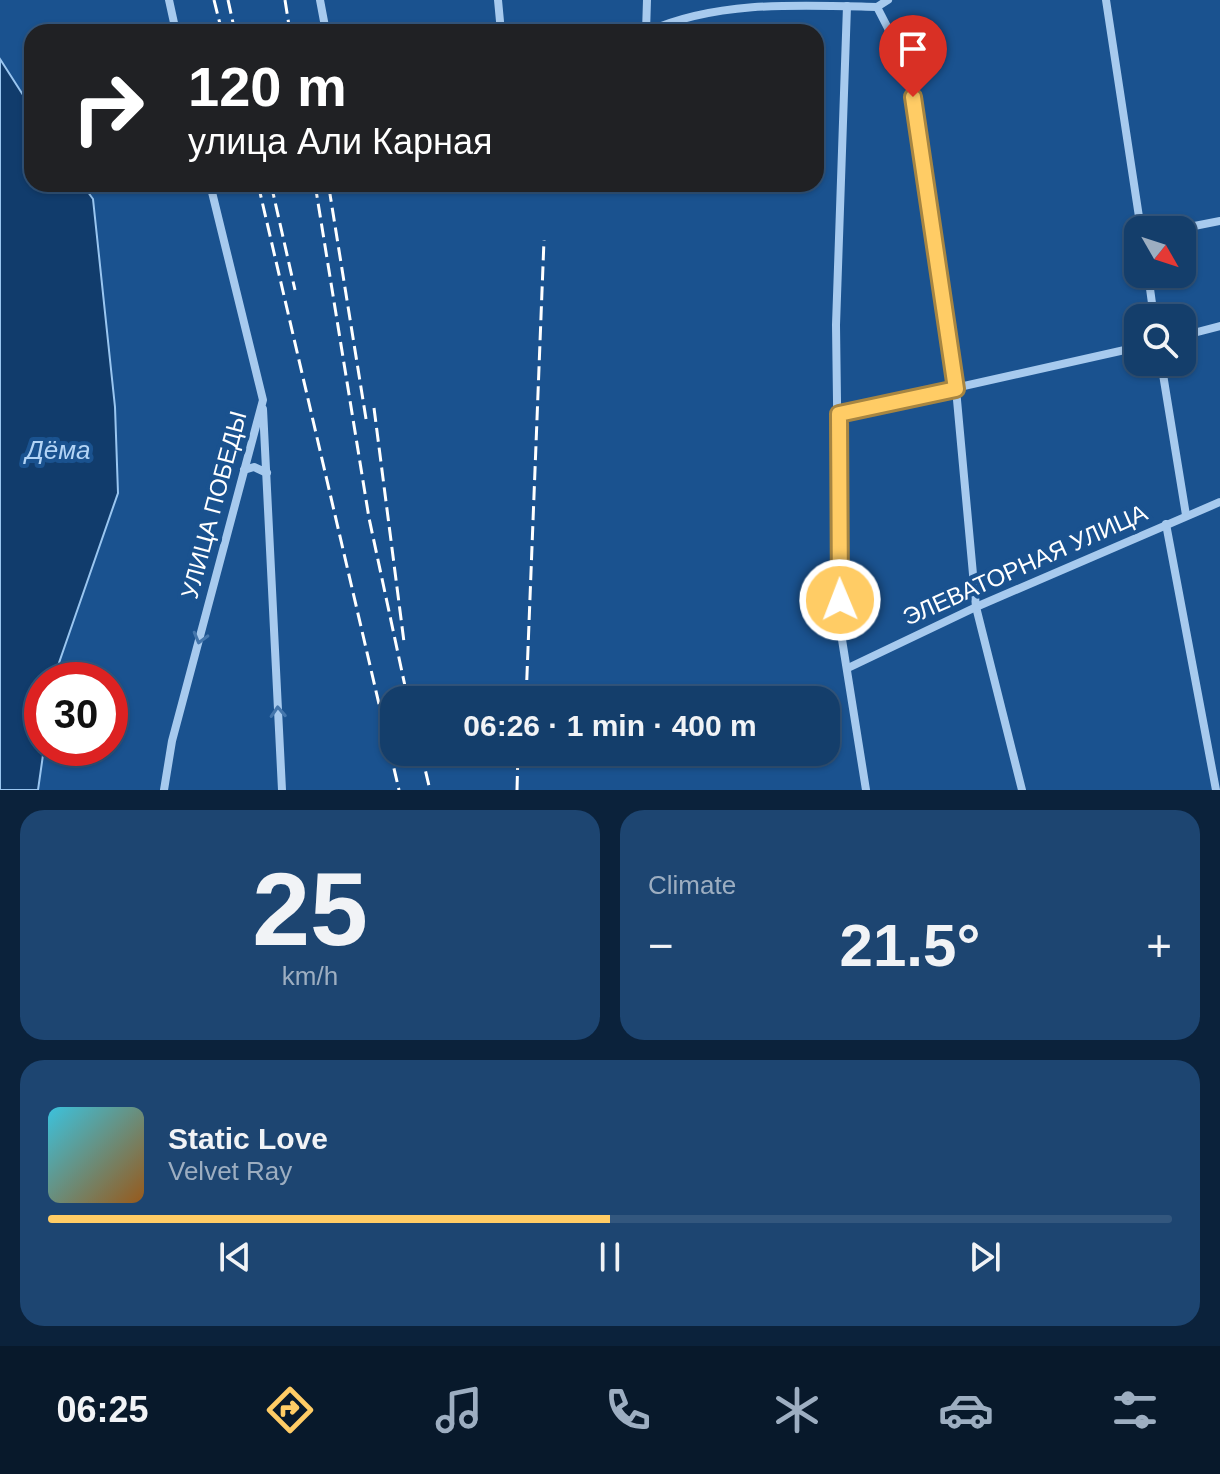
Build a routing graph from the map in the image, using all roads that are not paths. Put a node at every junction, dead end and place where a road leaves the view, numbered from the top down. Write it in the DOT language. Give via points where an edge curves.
graph roads {
  1 [pos="169,0"];
  2 [pos="320,0"];
  3 [pos="498,0"];
  4 [pos="647,0"];
  5 [pos="888,0"];
  6 [pos="1106,0"];
  7 [pos="788,2"];
  8 [pos="847,6"];
  9 [pos="877,7"];
  10 [pos="174,24"];
  11 [pos="324,24"];
  12 [pos="500,24"];
  13 [pos="647,24"];
  14 [pos="663,24"];
  15 [pos="212,192"];
  16 [pos="1139,216"];
  17 [pos="1220,221"];
  18 [pos="1196,226"];
  19 [pos="1220,326"];
  20 [pos="1196,332"];
  21 [pos="1124,350"];
  22 [pos="1163,376"];
  23 [pos="956,389"];
  24 [pos="263,400"];
  25 [pos="839,414"];
  26 [pos="244,470"];
  27 [pos="267,473"];
  28 [pos="1220,502"];
  29 [pos="1186,515"];
  30 [pos="1166,524"];
  31 [pos="976,607"];
  32 [pos="848,668"];
  33 [pos="164,790"];
  34 [pos="282,790"];
  35 [pos="866,790"];
  36 [pos="1022,790"];
  37 [pos="1216,790"];
  1 -- 10 [label="street"];
  2 -- 11 [label="street"];
  3 -- 12 [label="street"];
  4 -- 13 [label="street"];
  5 -- 9 [label="street"];
  6 -- 16 [label="street"];
  7 -- 8 [label="street"];
  7 -- 14 [label="street"];
  8 -- 9 [label="street"];
  8 -- 25 [label="street" via="836,325"];
  9 -- 23 [label="street" via="908,67"];
  15 -- 24 [label="street, УЛИЦА ПОБЕДЫ"];
  17 -- 18 [label="street"];
  19 -- 20 [label="street"];
  21 -- 23 [label="street"];
  22 -- 29 [label="street"];
  23 -- 25 [label="street"];
  23 -- 31 [label="street"];
  24 -- 26 [label="street, УЛИЦА ПОБЕДЫ"];
  24 -- 27 [label="street"];
  25 -- 32 [label="street" via="840,627"];
  26 -- 27 [label="street" via="254,467"];
  26 -- 33 [label="street, УЛИЦА ПОБЕДЫ, one-way" via="172,741"];
  34 -- 27 [label="street, one-way"];
  28 -- 29 [label="street, ЭЛЕВАТОРНАЯ УЛИЦА"];
  29 -- 30 [label="street, ЭЛЕВАТОРНАЯ УЛИЦА"];
  30 -- 31 [label="street, ЭЛЕВАТОРНАЯ УЛИЦА"];
  30 -- 37 [label="street"];
  31 -- 32 [label="street, ЭЛЕВАТОРНАЯ УЛИЦА"];
  31 -- 36 [label="street"];
  32 -- 35 [label="street"];
}
